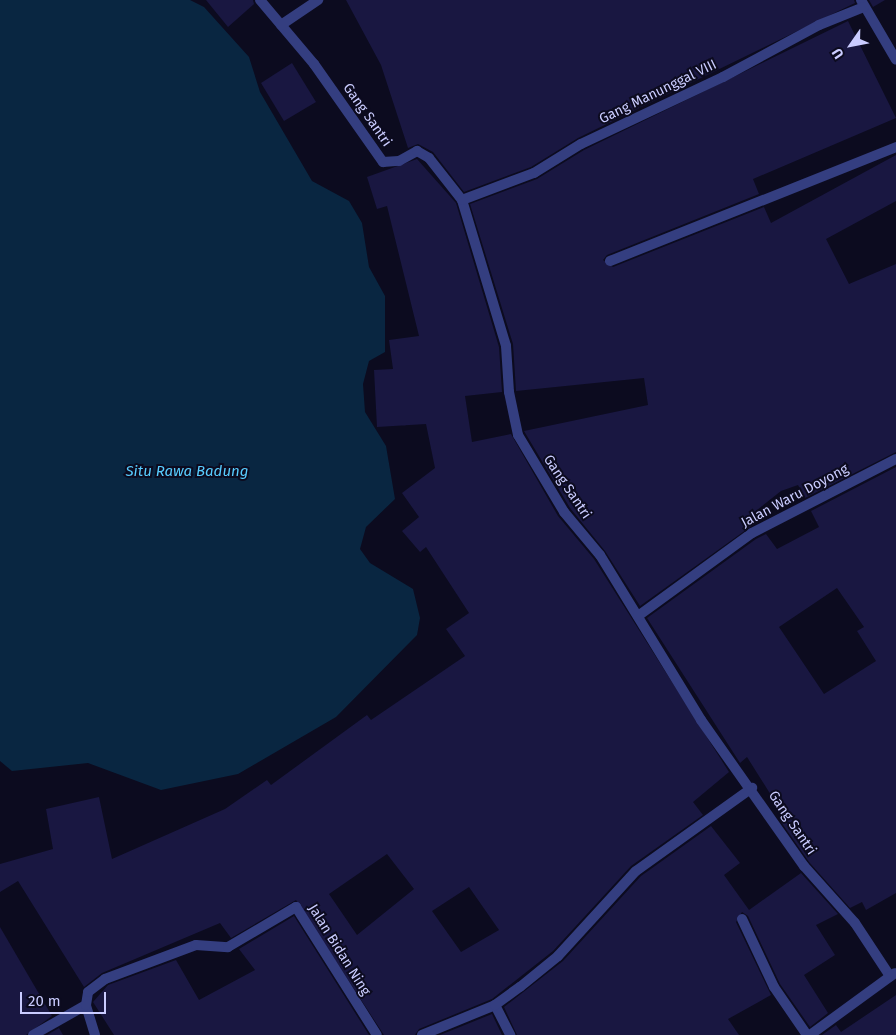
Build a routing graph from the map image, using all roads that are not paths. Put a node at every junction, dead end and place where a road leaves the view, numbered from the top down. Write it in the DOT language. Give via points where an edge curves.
graph roads {
  1 [pos="260,0"];
  2 [pos="318,0"];
  3 [pos="862,3"];
  4 [pos="281,25"];
  5 [pos="896,60"];
  6 [pos="896,146"];
  7 [pos="462,200"];
  8 [pos="610,261"];
  9 [pos="896,459"];
  10 [pos="638,616"];
  11 [pos="752,788"];
  12 [pos="742,919"];
  13 [pos="893,975"];
  14 [pos="86,1005"];
  15 [pos="495,1005"];
  16 [pos="33,1035"];
  17 [pos="95,1035"];
  18 [pos="377,1035"];
  19 [pos="422,1035"];
  20 [pos="510,1035"];
  21 [pos="809,1035"];
  1 -- 4 [label="street"];
  2 -- 4 [label="street"];
  3 -- 5 [label="street"];
  3 -- 7 [label="street, Gang Manunggal VIII" via="581,144 534,172"];
  4 -- 7 [label="street, Gang Santri" via="383,162 399,161 417,151 429,158"];
  6 -- 8 [label="street"];
  7 -- 10 [label="street, Gang Santri" via="504,337 518,435 564,512 600,555"];
  9 -- 10 [label="street, Jalan Waru Doyong" via="752,534"];
  10 -- 11 [label="street, Gang Santri" via="662,660"];
  11 -- 13 [label="street, Gang Santri" via="804,866 855,923"];
  11 -- 15 [label="street" via="636,871 558,956"];
  12 -- 21 [label="street" via="774,987"];
  13 -- 21 [label="street"];
  14 -- 16 [label="street"];
  14 -- 17 [label="street"];
  14 -- 18 [label="street, Jalan Bidan Ning" via="88,992 105,979 196,945 228,947 296,907"];
  15 -- 19 [label="street"];
  15 -- 20 [label="street"];
}
